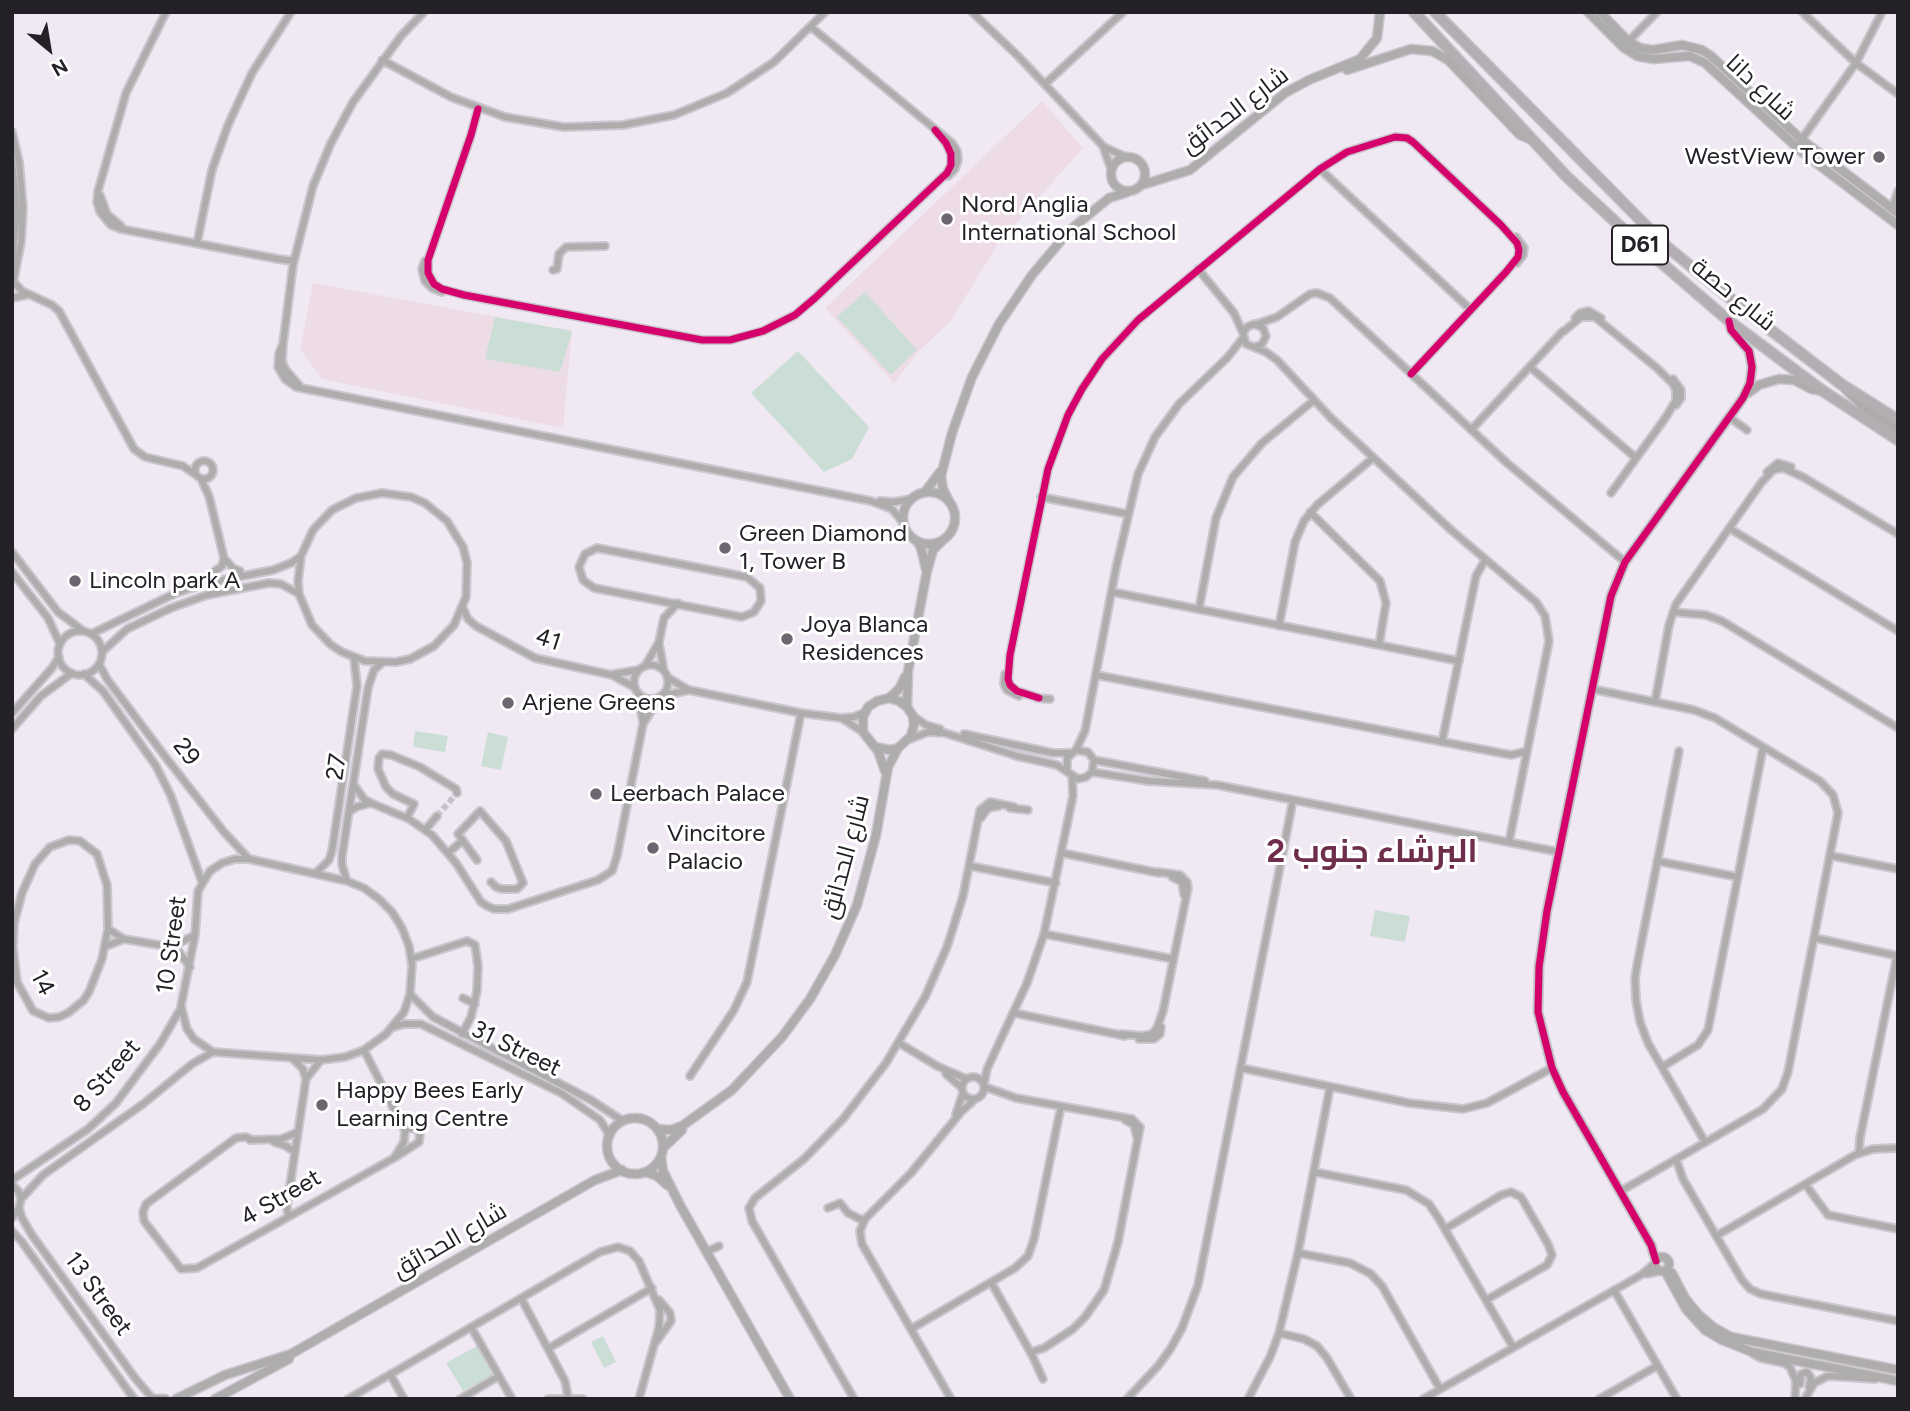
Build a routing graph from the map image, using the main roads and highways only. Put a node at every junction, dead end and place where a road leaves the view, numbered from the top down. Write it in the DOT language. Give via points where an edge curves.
graph roads {
  1 [pos="1414,12"];
  2 [pos="1435,12"];
  3 [pos="1841,384"];
  4 [pos="1898,418"];
  5 [pos="1898,430"];
  6 [pos="1898,440"];
  1 -- 6 [label="main road, شارع حصة / D61" via="1566,176 1636,241 1729,321"];
  2 -- 3 [label="main road, شارع حصة / D61" via="1667,246"];
  3 -- 4 [label="main road, شارع حصة / D61"];
  3 -- 5 [label="main road" via="1857,402"];
}
